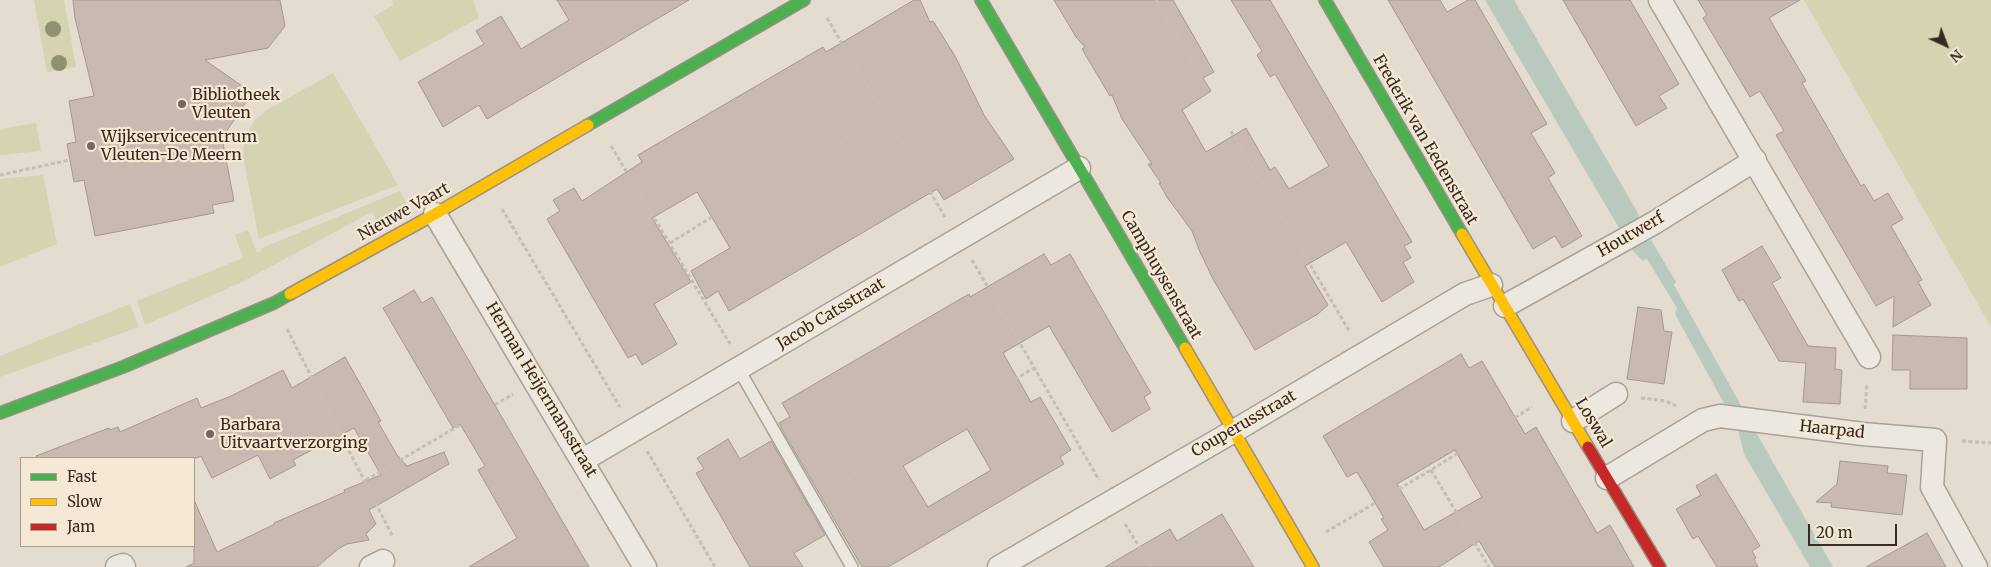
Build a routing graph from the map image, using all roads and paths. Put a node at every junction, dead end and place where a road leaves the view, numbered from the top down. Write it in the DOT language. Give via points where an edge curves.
graph roads {
  1 [pos="804,0"];
  2 [pos="981,0"];
  3 [pos="1156,0"];
  4 [pos="1325,0"];
  5 [pos="1660,0"];
  6 [pos="826,16"];
  7 [pos="1201,77"];
  8 [pos="885,116"];
  9 [pos="596,121"];
  10 [pos="1231,131"];
  11 [pos="70,160"];
  12 [pos="1755,160"];
  13 [pos="795,168"];
  14 [pos="1079,168"];
  15 [pos="0,175"];
  16 [pos="488,184"];
  17 [pos="754,191"];
  18 [pos="435,214"];
  19 [pos="959,239"];
  20 [pos="670,243"];
  21 [pos="1499,296"];
  22 [pos="274,303"];
  23 [pos="1363,354"];
  24 [pos="1869,357"];
  25 [pos="741,367"];
  26 [pos="1034,368"];
  27 [pos="536,382"];
  28 [pos="1556,392"];
  29 [pos="1616,394"];
  30 [pos="0,413"];
  31 [pos="1712,418"];
  32 [pos="1573,421"];
  33 [pos="634,430"];
  34 [pos="1234,431"];
  35 [pos="1863,434"];
  36 [pos="583,460"];
  37 [pos="1431,470"];
  38 [pos="1607,478"];
  39 [pos="366,480"];
  40 [pos="812,498"];
  41 [pos="1112,502"];
  42 [pos="1301,547"];
  43 [pos="377,564"];
  44 [pos="117,567"];
  45 [pos="124,567"];
  46 [pos="646,567"];
  47 [pos="715,567"];
  48 [pos="852,567"];
  49 [pos="999,567"];
  50 [pos="1152,567"];
  51 [pos="1313,567"];
  52 [pos="1489,567"];
  53 [pos="1660,567"];
  54 [pos="1976,567"];
  1 -- 9 [label="street, Nieuwe Vaart"];
  2 -- 14 [label="street, Camphuysenstraat"];
  3 -- 7 [label="path"];
  4 -- 21 [label="street, Frederik van Eedenstraat"];
  5 -- 12 [label="street"];
  6 -- 8 [label="path"];
  8 -- 13 [label="path"];
  8 -- 19 [label="path"];
  9 -- 16 [label="street, Nieuwe Vaart"];
  9 -- 20 [label="path"];
  10 -- 23 [label="path"];
  11 -- 15 [label="path"];
  12 -- 21 [label="street, Houtwerf" via="1615,245"];
  12 -- 24 [label="street"];
  14 -- 19 [label="street, Jacob Catsstraat"];
  14 -- 34 [label="street, Camphuysenstraat"];
  16 -- 18 [label="street, Nieuwe Vaart"];
  16 -- 33 [label="path"];
  17 -- 20 [label="path"];
  18 -- 22 [label="street, Nieuwe Vaart"];
  18 -- 27 [label="street, Herman Heijermansstraat"];
  19 -- 25 [label="street, Jacob Catsstraat"];
  19 -- 26 [label="path"];
  20 -- 25 [label="path"];
  21 -- 23 [label="street, Couperusstraat" via="1465,294"];
  21 -- 28 [label="street, Loswal"];
  22 -- 30 [label="street, Nieuwe Vaart" via="123,367"];
  22 -- 39 [label="path"];
  23 -- 34 [label="street, Couperusstraat"];
  24 -- 35 [label="path"];
  25 -- 33 [label="street, Jacob Catsstraat"];
  25 -- 40 [label="lane"];
  26 -- 40 [label="path"];
  26 -- 41 [label="path"];
  27 -- 36 [label="street, Herman Heijermansstraat"];
  27 -- 39 [label="path"];
  28 -- 32 [label="street, Loswal"];
  28 -- 37 [label="path"];
  29 -- 31 [label="path" via="1666,401"];
  29 -- 32 [label="street"];
  31 -- 35 [label="street, Haarpad"];
  31 -- 38 [label="street"];
  32 -- 38 [label="street, Loswal"];
  33 -- 36 [label="street, Jacob Catsstraat"];
  33 -- 47 [label="path"];
  34 -- 41 [label="street, Couperusstraat"];
  34 -- 42 [label="street, Camphuysenstraat"];
  35 -- 54 [label="street, Haarpad" via="1935,440 1932,488"];
  36 -- 46 [label="street, Herman Heijermansstraat"];
  37 -- 42 [label="path"];
  37 -- 52 [label="path"];
  38 -- 53 [label="street, Loswal"];
  39 -- 43 [label="path" via="396,541"];
  40 -- 48 [label="lane"];
  41 -- 49 [label="street, Couperusstraat"];
  41 -- 50 [label="path"];
  42 -- 51 [label="street, Camphuysenstraat"];
  44 -- 45 [label="street"];
}
